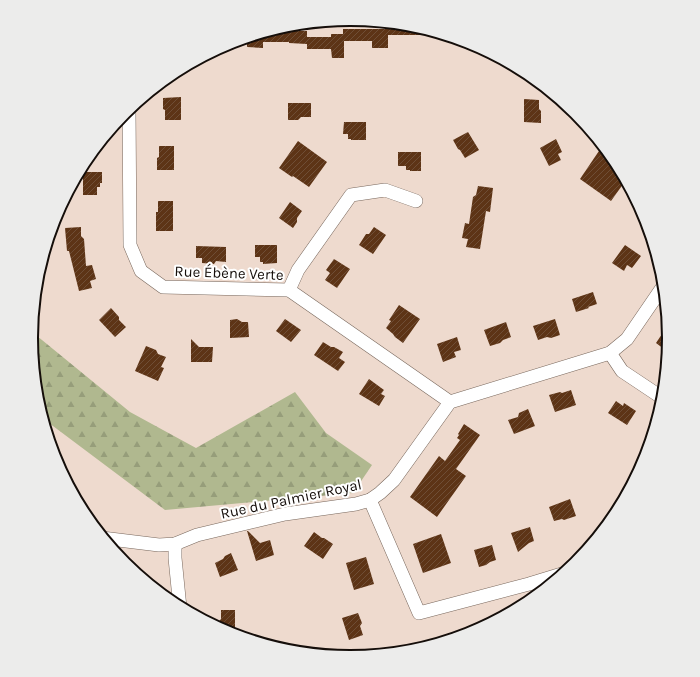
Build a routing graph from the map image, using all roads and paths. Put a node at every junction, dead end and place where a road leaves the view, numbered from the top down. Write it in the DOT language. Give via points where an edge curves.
graph roads {
  1 [pos="129,118"];
  2 [pos="416,201"];
  3 [pos="289,290"];
  4 [pos="659,292"];
  5 [pos="610,353"];
  6 [pos="657,394"];
  7 [pos="450,402"];
  8 [pos="370,500"];
  9 [pos="110,539"];
  10 [pos="175,544"];
  11 [pos="551,577"];
  12 [pos="179,600"];
  1 -- 3 [label="street, Rue Ébène Verte" via="130,245 141,271 163,287"];
  2 -- 3 [label="street" via="385,190 351,195 298,270"];
  3 -- 7 [label="street, Rue Ébène Verte"];
  4 -- 5 [label="street" via="627,339"];
  5 -- 6 [label="street" via="622,371"];
  5 -- 7 [label="street"];
  7 -- 8 [label="street, Rue du Palmier Royal" via="394,480"];
  8 -- 10 [label="street, Rue du Palmier Royal" via="285,514 197,535"];
  8 -- 11 [label="street" via="419,613"];
  9 -- 10 [label="street, Rue du Palmier Royal" via="159,545"];
  10 -- 12 [label="street"];
}
